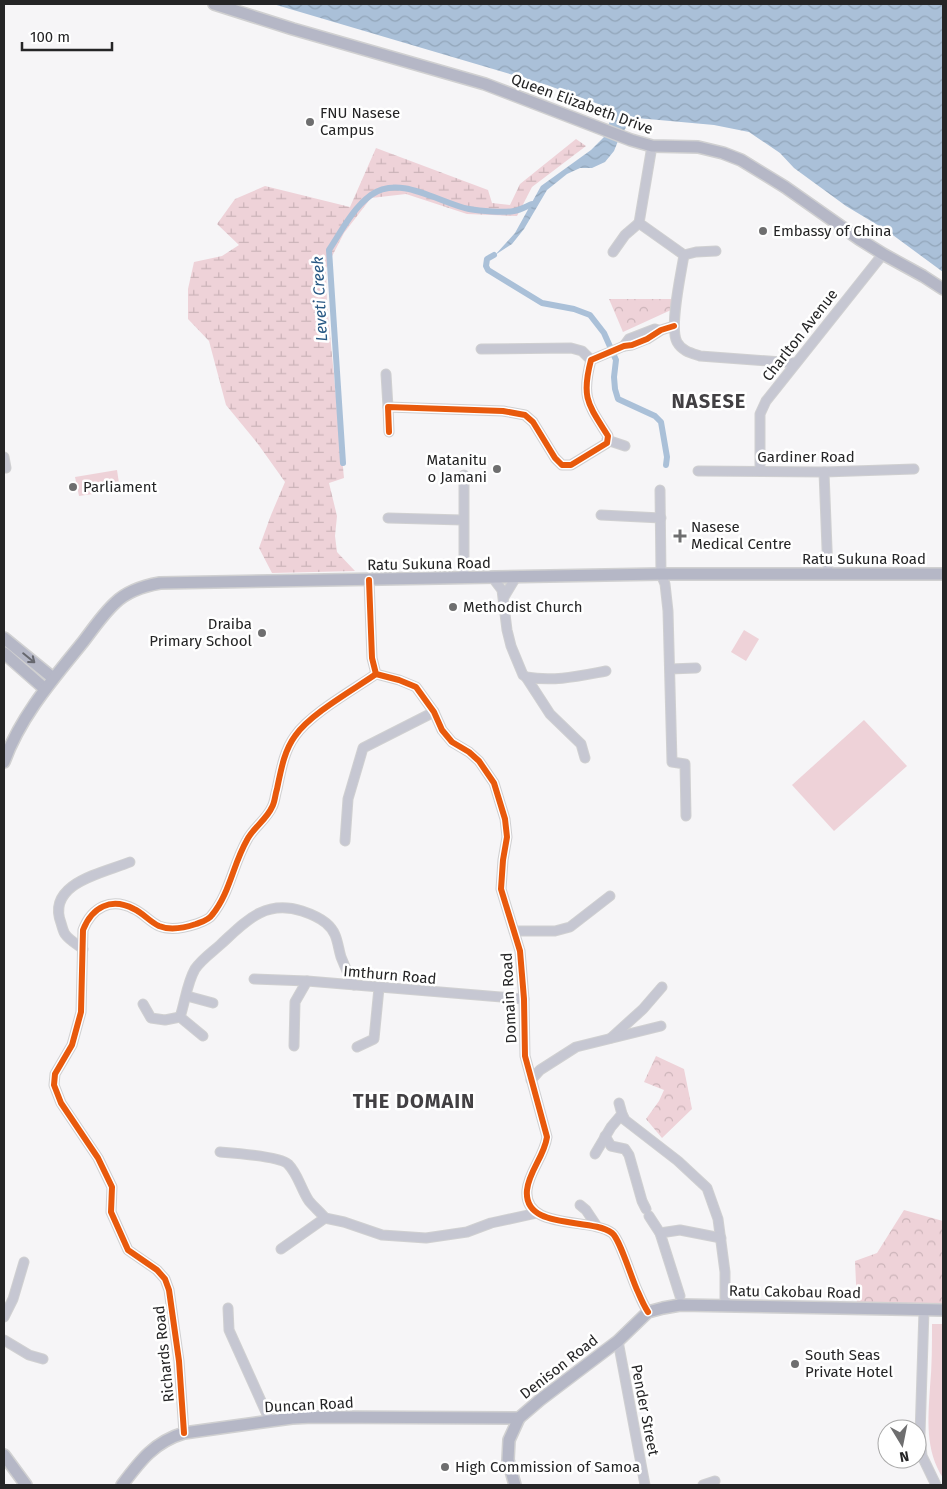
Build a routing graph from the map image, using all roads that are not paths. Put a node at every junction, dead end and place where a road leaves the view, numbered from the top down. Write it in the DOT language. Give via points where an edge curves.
graph roads {
  1 [pos="214,4"];
  2 [pos="652,146"];
  3 [pos="639,223"];
  4 [pos="716,251"];
  5 [pos="613,252"];
  6 [pos="883,254"];
  7 [pos="684,255"];
  8 [pos="943,289"];
  9 [pos="674,326"];
  10 [pos="481,349"];
  11 [pos="592,360"];
  12 [pos="795,363"];
  13 [pos="386,374"];
  14 [pos="388,408"];
  15 [pos="389,432"];
  16 [pos="607,440"];
  17 [pos="624,446"];
  18 [pos="914,469"];
  19 [pos="698,471"];
  20 [pos="760,471"];
  21 [pos="824,472"];
  22 [pos="464,475"];
  23 [pos="660,490"];
  24 [pos="601,516"];
  25 [pos="388,518"];
  26 [pos="661,518"];
  27 [pos="463,520"];
  28 [pos="661,574"];
  29 [pos="828,574"];
  30 [pos="943,574"];
  31 [pos="492,577"];
  32 [pos="516,577"];
  33 [pos="464,578"];
  34 [pos="369,580"];
  35 [pos="504,597"];
  36 [pos="4,638"];
  37 [pos="4,653"];
  38 [pos="696,668"];
  39 [pos="670,669"];
  40 [pos="606,670"];
  41 [pos="376,674"];
  42 [pos="526,677"];
  43 [pos="54,678"];
  44 [pos="45,689"];
  45 [pos="434,712"];
  46 [pos="585,758"];
  47 [pos="4,762"];
  48 [pos="686,816"];
  49 [pos="345,841"];
  50 [pos="130,862"];
  51 [pos="610,896"];
  52 [pos="515,931"];
  53 [pos="83,949"];
  54 [pos="254,979"];
  55 [pos="307,981"];
  56 [pos="354,985"];
  57 [pos="662,987"];
  58 [pos="379,988"];
  59 [pos="186,996"];
  60 [pos="524,999"];
  61 [pos="142,1004"];
  62 [pos="213,1004"];
  63 [pos="180,1017"];
  64 [pos="661,1026"];
  65 [pos="203,1036"];
  66 [pos="611,1038"];
  67 [pos="294,1046"];
  68 [pos="357,1047"];
  69 [pos="531,1080"];
  70 [pos="619,1103"];
  71 [pos="622,1114"];
  72 [pos="605,1136"];
  73 [pos="220,1152"];
  74 [pos="595,1154"];
  75 [pos="580,1206"];
  76 [pos="537,1213"];
  77 [pos="325,1218"];
  78 [pos="596,1226"];
  79 [pos="660,1233"];
  80 [pos="721,1238"];
  81 [pos="281,1249"];
  82 [pos="24,1262"];
  83 [pos="680,1296"];
  84 [pos="725,1306"];
  85 [pos="228,1308"];
  86 [pos="924,1310"];
  87 [pos="943,1310"];
  88 [pos="648,1312"];
  89 [pos="4,1317"];
  90 [pos="4,1340"];
  91 [pos="618,1341"];
  92 [pos="43,1359"];
  93 [pos="519,1418"];
  94 [pos="270,1421"];
  95 [pos="184,1433"];
  96 [pos="4,1455"];
  97 [pos="715,1481"];
  98 [pos="26,1485"];
  99 [pos="122,1485"];
  100 [pos="515,1485"];
  101 [pos="645,1485"];
  102 [pos="703,1485"];
  103 [pos="936,1485"];
  1 -- 2 [label="main road, Queen Elizabeth Drive" via="485,84"];
  2 -- 3 [label="street"];
  2 -- 6 [label="main road, Queen Elizabeth Drive" via="698,147 741,160"];
  3 -- 5 [label="street"];
  3 -- 7 [label="street"];
  4 -- 7 [label="street"];
  6 -- 8 [label="main road, Queen Elizabeth Drive"];
  6 -- 12 [label="street, Charlton Avenue"];
  7 -- 9 [label="street"];
  9 -- 11 [label="street" via="636,336 616,350"];
  9 -- 12 [label="street" via="677,342 688,352"];
  10 -- 11 [label="street" via="571,348 582,351"];
  11 -- 16 [label="street" via="586,382 589,406 608,436"];
  12 -- 20 [label="street, Charlton Avenue" via="766,400 760,414"];
  13 -- 14 [label="street"];
  14 -- 15 [label="street"];
  14 -- 16 [label="street" via="503,411 525,415 562,465 571,465"];
  16 -- 17 [label="street"];
  18 -- 21 [label="street, Gardiner Road"];
  19 -- 20 [label="street, Gardiner Road"];
  20 -- 21 [label="street, Gardiner Road"];
  21 -- 29 [label="street"];
  22 -- 27 [label="street"];
  23 -- 26 [label="street"];
  24 -- 26 [label="street"];
  25 -- 27 [label="street"];
  26 -- 28 [label="street"];
  27 -- 33 [label="street"];
  28 -- 29 [label="main road, Ratu Sukuna Road"];
  28 -- 32 [label="main road, Ratu Sukuna Road"];
  28 -- 39 [label="street" via="668,611"];
  29 -- 30 [label="main road, Ratu Sukuna Road"];
  31 -- 32 [label="main road, Ratu Sukuna Road"];
  31 -- 33 [label="main road, Ratu Sukuna Road"];
  31 -- 35 [label="street"];
  32 -- 35 [label="street"];
  33 -- 34 [label="main road, Ratu Sukuna Road"];
  34 -- 41 [label="street" via="372,658"];
  34 -- 43 [label="main road, Ratu Sukuna Road" via="148,585 114,603"];
  35 -- 42 [label="street" via="510,646"];
  36 -- 43 [label="main road, one-way"];
  37 -- 44 [label="main road"];
  38 -- 39 [label="street"];
  39 -- 48 [label="street" via="672,762 686,764"];
  40 -- 42 [label="street" via="560,679"];
  41 -- 45 [label="street, Domain Road" via="416,687"];
  41 -- 53 [label="street, Richards Road" via="308,721 294,736 283,761 272,808 247,839 228,889 211,917 186,928 171,928 158,926 121,903 107,905 94,910 87,920 83,930"];
  42 -- 46 [label="street" via="550,714 581,744"];
  43 -- 44 [label="main road, Ratu Sukuna Road"];
  44 -- 47 [label="main road, Ratu Sukuna Road" via="11,743"];
  45 -- 49 [label="street" via="363,748 348,799"];
  45 -- 52 [label="street, Domain Road" via="452,742 479,761 494,783 507,838 501,889"];
  50 -- 53 [label="street" via="76,883 61,899 58,914 65,934"];
  51 -- 52 [label="street" via="570,927 555,931"];
  52 -- 60 [label="street, Domain Road"];
  53 -- 95 [label="street, Richards Road" via="81,1012 72,1045 55,1074 54,1085 61,1103 98,1158 112,1186 111,1212 128,1250 165,1279 179,1361"];
  54 -- 55 [label="street, Imthurn Road"];
  55 -- 56 [label="street, Imthurn Road"];
  55 -- 67 [label="street" via="295,1002"];
  56 -- 58 [label="street, Imthurn Road"];
  56 -- 59 [label="street" via="345,969 336,934 326,923 312,915 283,907 254,915 201,961"];
  57 -- 66 [label="street"];
  58 -- 60 [label="street, Imthurn Road"];
  58 -- 68 [label="street" via="374,1039"];
  59 -- 62 [label="street"];
  59 -- 63 [label="street"];
  60 -- 69 [label="street, Domain Road" via="525,1056"];
  61 -- 63 [label="street" via="151,1018"];
  63 -- 65 [label="street"];
  64 -- 66 [label="street"];
  66 -- 69 [label="street" via="576,1047 540,1070"];
  69 -- 76 [label="street, Domain Road" via="547,1138 545,1149 529,1178 526,1193"];
  70 -- 71 [label="street"];
  71 -- 72 [label="street"];
  71 -- 80 [label="street" via="625,1120 678,1161 706,1188 718,1218"];
  72 -- 74 [label="street"];
  72 -- 79 [label="street" via="611,1146 625,1149 629,1156 642,1201"];
  73 -- 77 [label="street" via="247,1154 288,1164 309,1200"];
  75 -- 78 [label="street"];
  76 -- 77 [label="street" via="467,1232 426,1238 382,1235"];
  76 -- 78 [label="street" via="561,1222"];
  77 -- 81 [label="street"];
  78 -- 88 [label="street" via="612,1233"];
  79 -- 80 [label="street" via="680,1230"];
  79 -- 83 [label="street"];
  80 -- 84 [label="street"];
  82 -- 89 [label="street"];
  84 -- 86 [label="main road, Ratu Cakobau Road"];
  84 -- 88 [label="main road, Ratu Cakobau Road" via="680,1305"];
  85 -- 94 [label="street" via="229,1330"];
  86 -- 87 [label="main road, Ratu Cakobau Road"];
  86 -- 103 [label="street" via="920,1435 922,1456"];
  88 -- 91 [label="main road, Denison Road"];
  90 -- 92 [label="street"];
  91 -- 93 [label="main road, Denison Road"];
  91 -- 101 [label="street, Pender Street"];
  93 -- 94 [label="main road, Duncan Road" via="313,1417"];
  93 -- 100 [label="main road, Denison Road" via="509,1440 508,1460"];
  94 -- 95 [label="main road, Duncan Road"];
  95 -- 99 [label="main road, Duncan Road" via="170,1437 153,1449"];
  96 -- 98 [label="main road"];
  97 -- 102 [label="street"];
}
